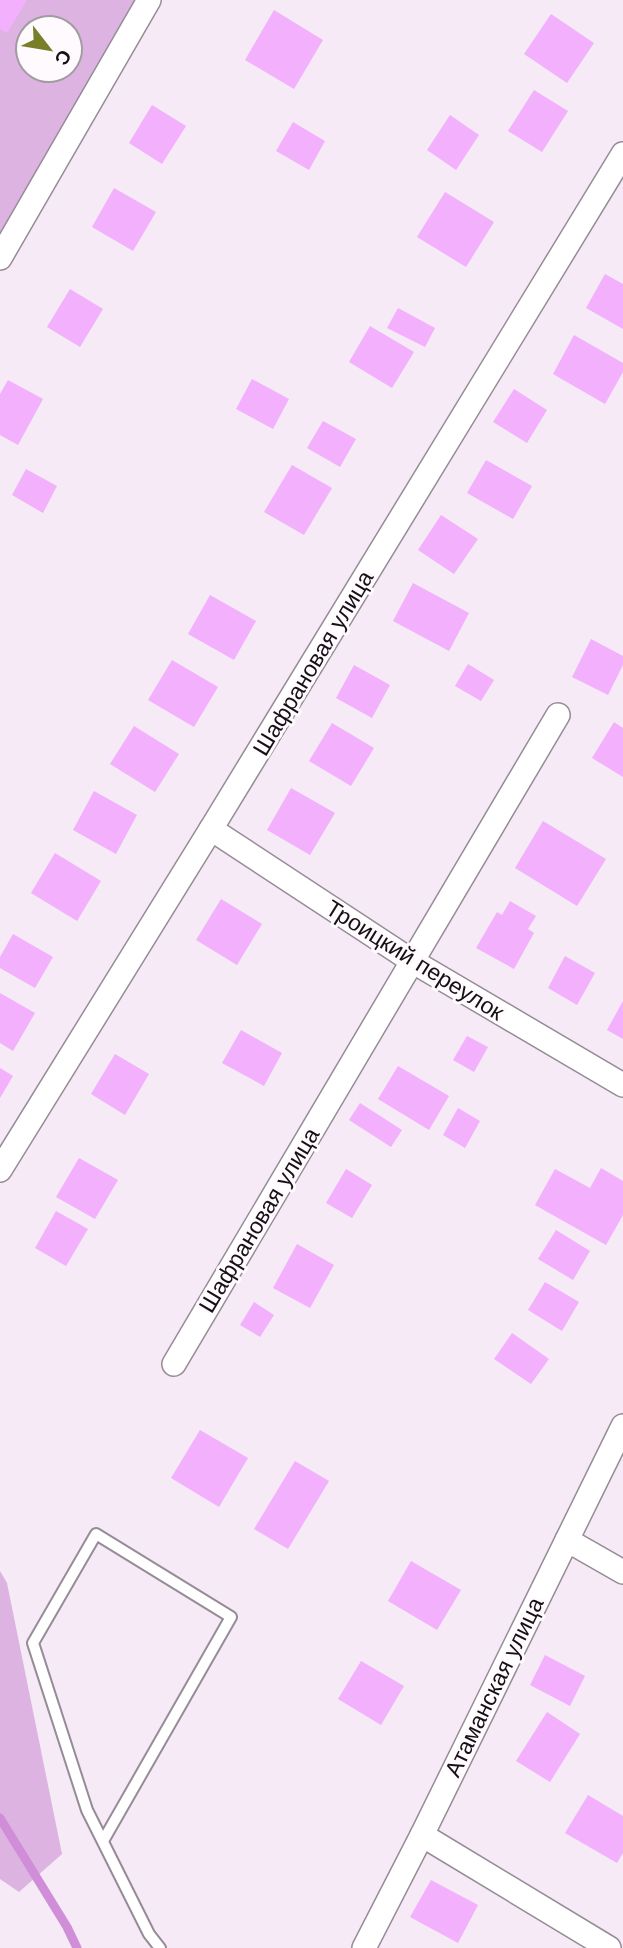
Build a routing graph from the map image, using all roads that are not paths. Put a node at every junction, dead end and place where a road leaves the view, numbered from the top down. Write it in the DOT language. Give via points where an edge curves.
graph roads {
  1 [pos="149,0"];
  2 [pos="623,154"];
  3 [pos="0,258"];
  4 [pos="558,715"];
  5 [pos="211,829"];
  6 [pos="412,961"];
  7 [pos="623,1085"];
  8 [pos="0,1170"];
  9 [pos="174,1364"];
  10 [pos="623,1426"];
  11 [pos="567,1540"];
  12 [pos="623,1572"];
  13 [pos="422,1835"];
  14 [pos="103,1841"];
  15 [pos="160,1948"];
  16 [pos="364,1948"];
  17 [pos="609,1948"];
  1 -- 3 [label="street"];
  2 -- 5 [label="street, Шафрановая улица"];
  4 -- 6 [label="street, Шафрановая улица"];
  5 -- 6 [label="street, Троицкий переулок"];
  5 -- 8 [label="street, Шафрановая улица"];
  6 -- 7 [label="street, Троицкий переулок"];
  6 -- 9 [label="street, Шафрановая улица"];
  10 -- 11 [label="street, Атаманская улица"];
  11 -- 12 [label="street"];
  11 -- 13 [label="street, Атаманская улица"];
  13 -- 16 [label="street, Атаманская улица"];
  13 -- 17 [label="street"];
  14 -- 14 [label="lane" via="87,1810 33,1643 96,1534 231,1617"];
  14 -- 15 [label="lane"];
}
